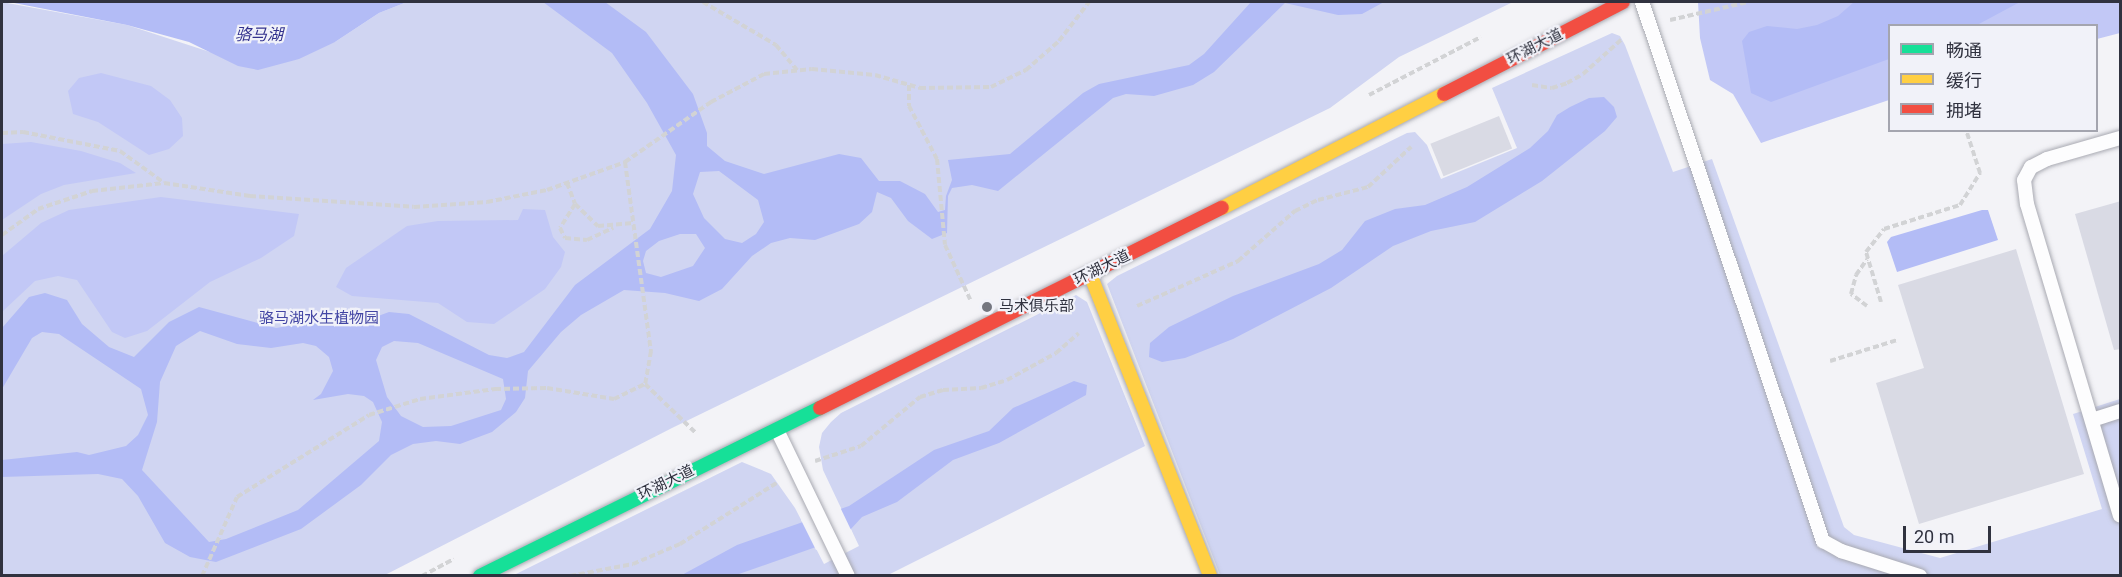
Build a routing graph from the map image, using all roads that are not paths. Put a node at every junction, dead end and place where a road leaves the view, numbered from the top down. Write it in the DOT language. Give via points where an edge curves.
graph roads {
  1 [pos="1623,2"];
  2 [pos="1642,2"];
  3 [pos="2121,138"];
  4 [pos="1090,274"];
  5 [pos="2121,411"];
  6 [pos="2092,420"];
  7 [pos="777,430"];
  8 [pos="2121,515"];
  9 [pos="480,576"];
  10 [pos="848,576"];
  11 [pos="1210,576"];
  12 [pos="1920,576"];
  1 -- 4 [label="street, 环湖大道"];
  2 -- 12 [label="lane" via="1823,541 1840,551"];
  3 -- 6 [label="lane" via="2047,159 2031,167 2024,180"];
  4 -- 7 [label="street, 环湖大道"];
  4 -- 11 [label="street"];
  5 -- 6 [label="lane"];
  6 -- 8 [label="lane"];
  7 -- 9 [label="street, 环湖大道"];
  7 -- 10 [label="lane"];
}
